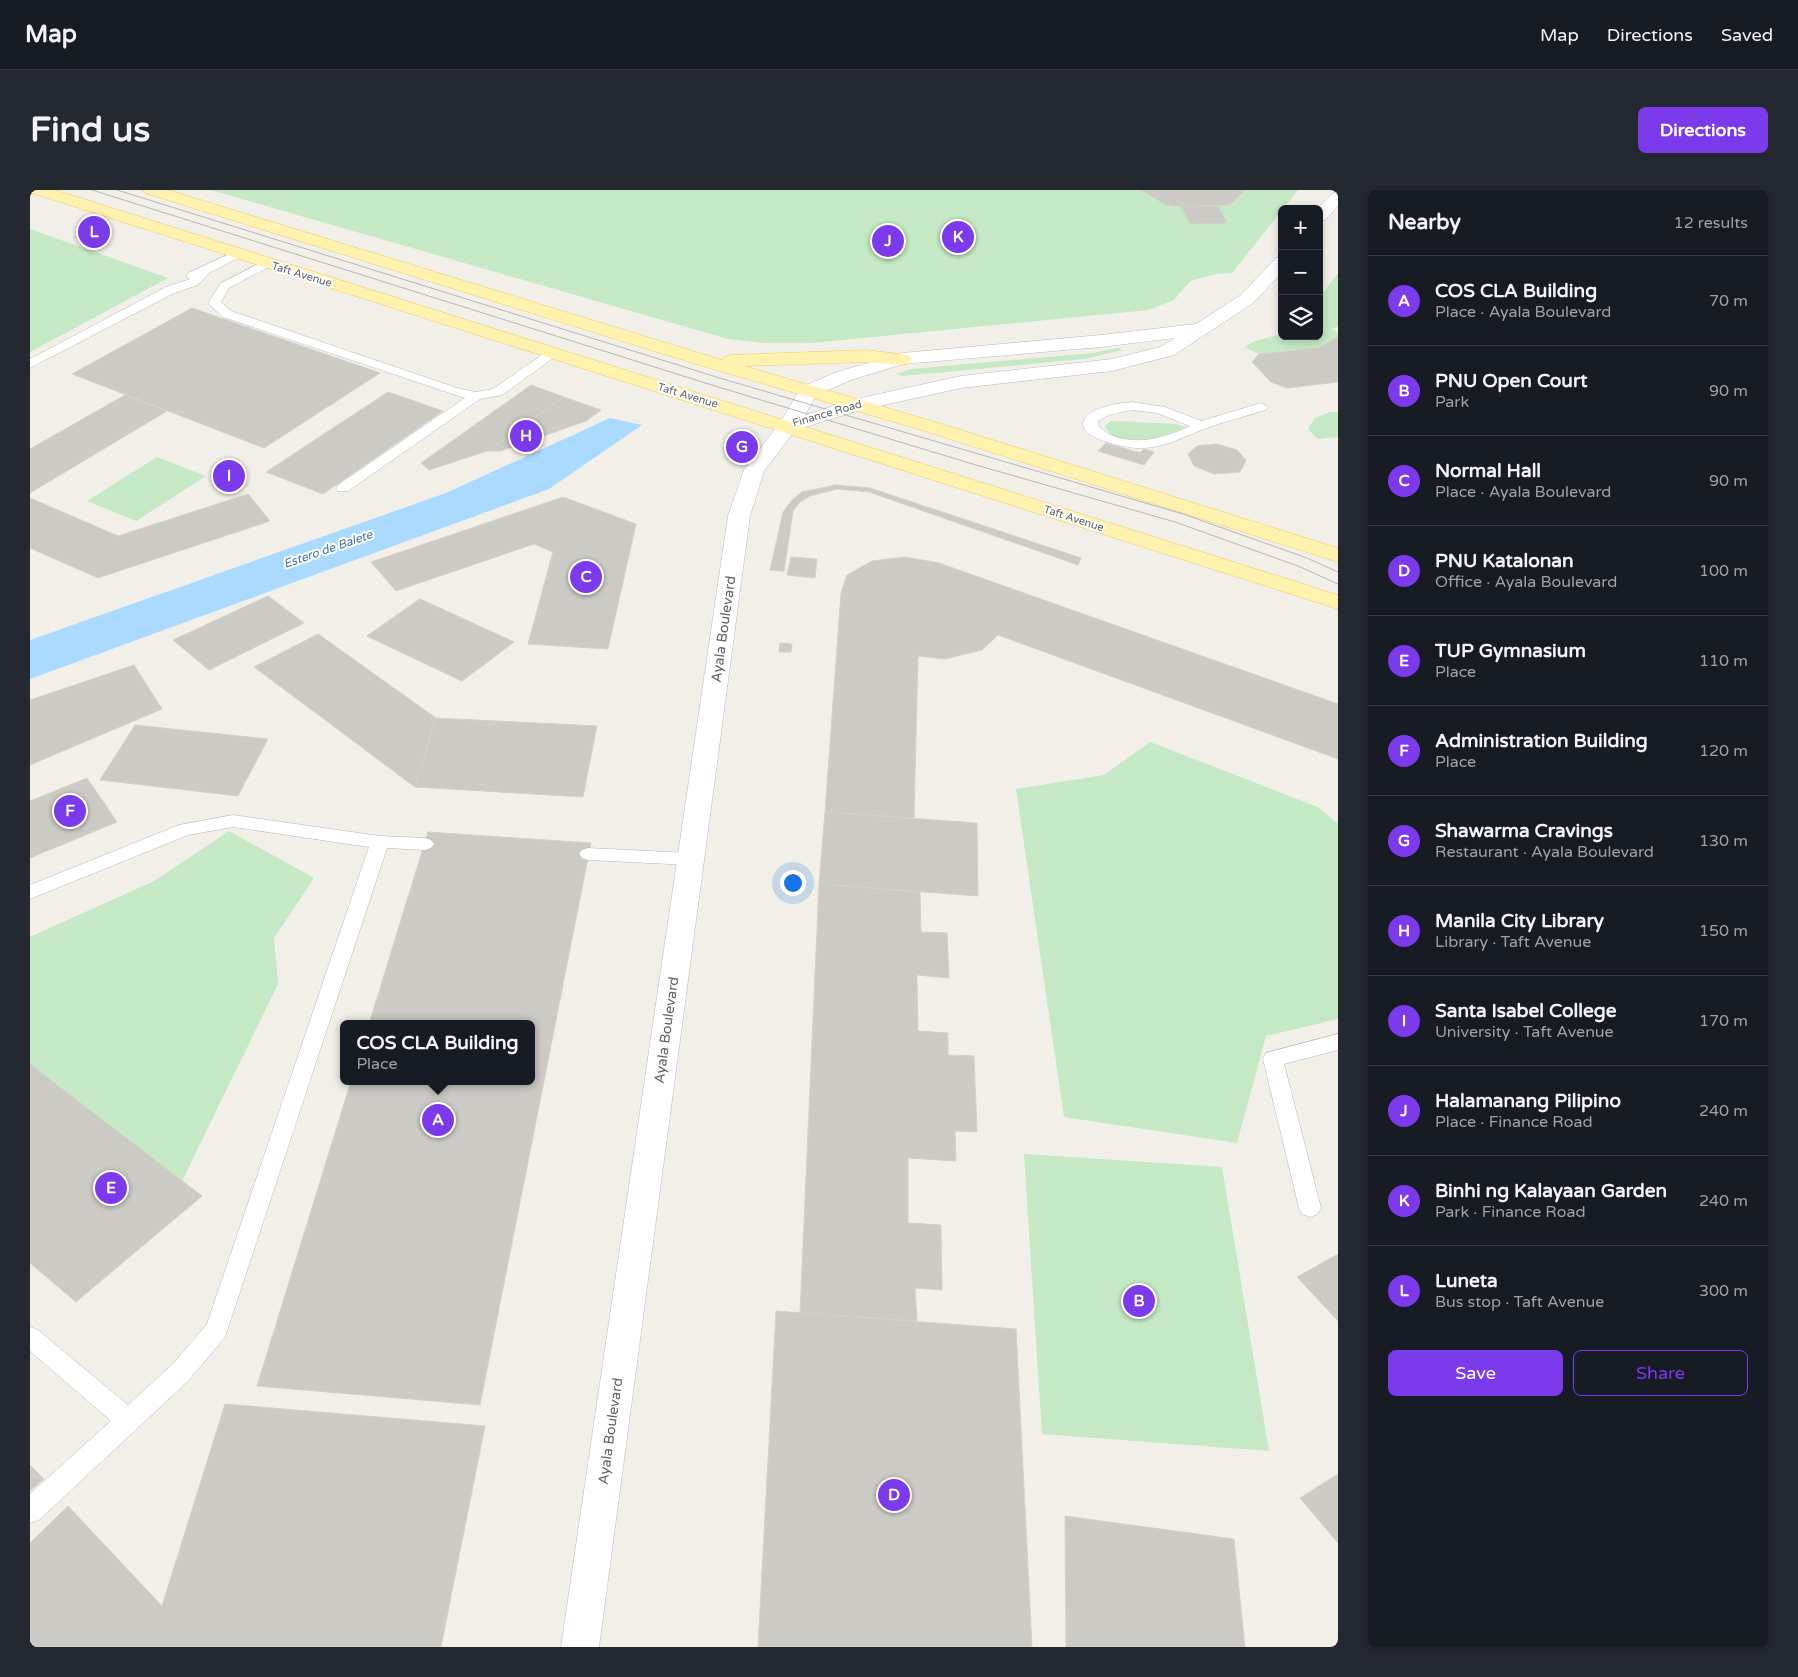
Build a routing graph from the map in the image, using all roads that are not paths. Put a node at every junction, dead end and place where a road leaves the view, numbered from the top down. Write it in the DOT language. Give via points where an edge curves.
graph roads {
  1 [pos="38,190"];
  2 [pos="151,190"];
  3 [pos="1330,190"];
  4 [pos="1328,207"];
  5 [pos="238,254"];
  6 [pos="268,263"];
  7 [pos="1278,266"];
  8 [pos="1202,329"];
  9 [pos="554,352"];
  10 [pos="902,359"];
  11 [pos="703,360"];
  12 [pos="30,364"];
  13 [pos="809,391"];
  14 [pos="476,396"];
  15 [pos="856,405"];
  16 [pos="1261,407"];
  17 [pos="788,426"];
  18 [pos="1200,426"];
  19 [pos="343,488"];
  20 [pos="1338,555"];
  21 [pos="1338,602"];
  22 [pos="380,842"];
  23 [pos="425,844"];
  24 [pos="588,854"];
  25 [pos="690,860"];
  26 [pos="30,892"];
  27 [pos="1338,1042"];
  28 [pos="1310,1208"];
  29 [pos="30,1337"];
  30 [pos="129,1421"];
  31 [pos="30,1511"];
  32 [pos="580,1647"];
  1 -- 5 [label="main road, Taft Avenue"];
  2 -- 11 [label="main road"];
  3 -- 4 [label="main road"];
  5 -- 6 [label="main road, Taft Avenue"];
  5 -- 12 [label="lane" via="203,272 192,282 170,290"];
  6 -- 9 [label="main road, Taft Avenue"];
  6 -- 14 [label="lane" via="225,286 214,303 227,314"];
  7 -- 8 [label="main road, Finance Road" via="1247,299"];
  8 -- 10 [label="main road, Finance Road"];
  8 -- 15 [label="main road, Finance Road" via="1166,352 1147,358 961,382"];
  9 -- 14 [label="lane" via="497,392"];
  9 -- 17 [label="main road, Taft Avenue"];
  10 -- 11 [label="main road" via="866,356"];
  10 -- 13 [label="main road, Finance Road" via="844,376"];
  11 -- 13 [label="main road"];
  13 -- 15 [label="main road"];
  13 -- 17 [label="main road, Finance Road"];
  14 -- 19 [label="lane"];
  15 -- 17 [label="main road, Finance Road"];
  15 -- 20 [label="main road"];
  16 -- 18 [label="lane"];
  17 -- 21 [label="main road, Taft Avenue"];
  17 -- 25 [label="main road, Ayala Boulevard" via="754,470 739,516"];
  18 -- 18 [label="lane" via="1166,410 1141,406 1106,411 1091,419 1090,423 1100,435 1136,445 1168,441"];
  22 -- 23 [label="lane"];
  22 -- 26 [label="lane" via="232,820 185,829"];
  22 -- 30 [label="lane" via="218,1330 181,1372"];
  24 -- 25 [label="lane"];
  25 -- 32 [label="main road, Ayala Boulevard"];
  27 -- 28 [label="lane" via="1273,1059"];
  29 -- 30 [label="lane"];
  30 -- 31 [label="lane"];
}
